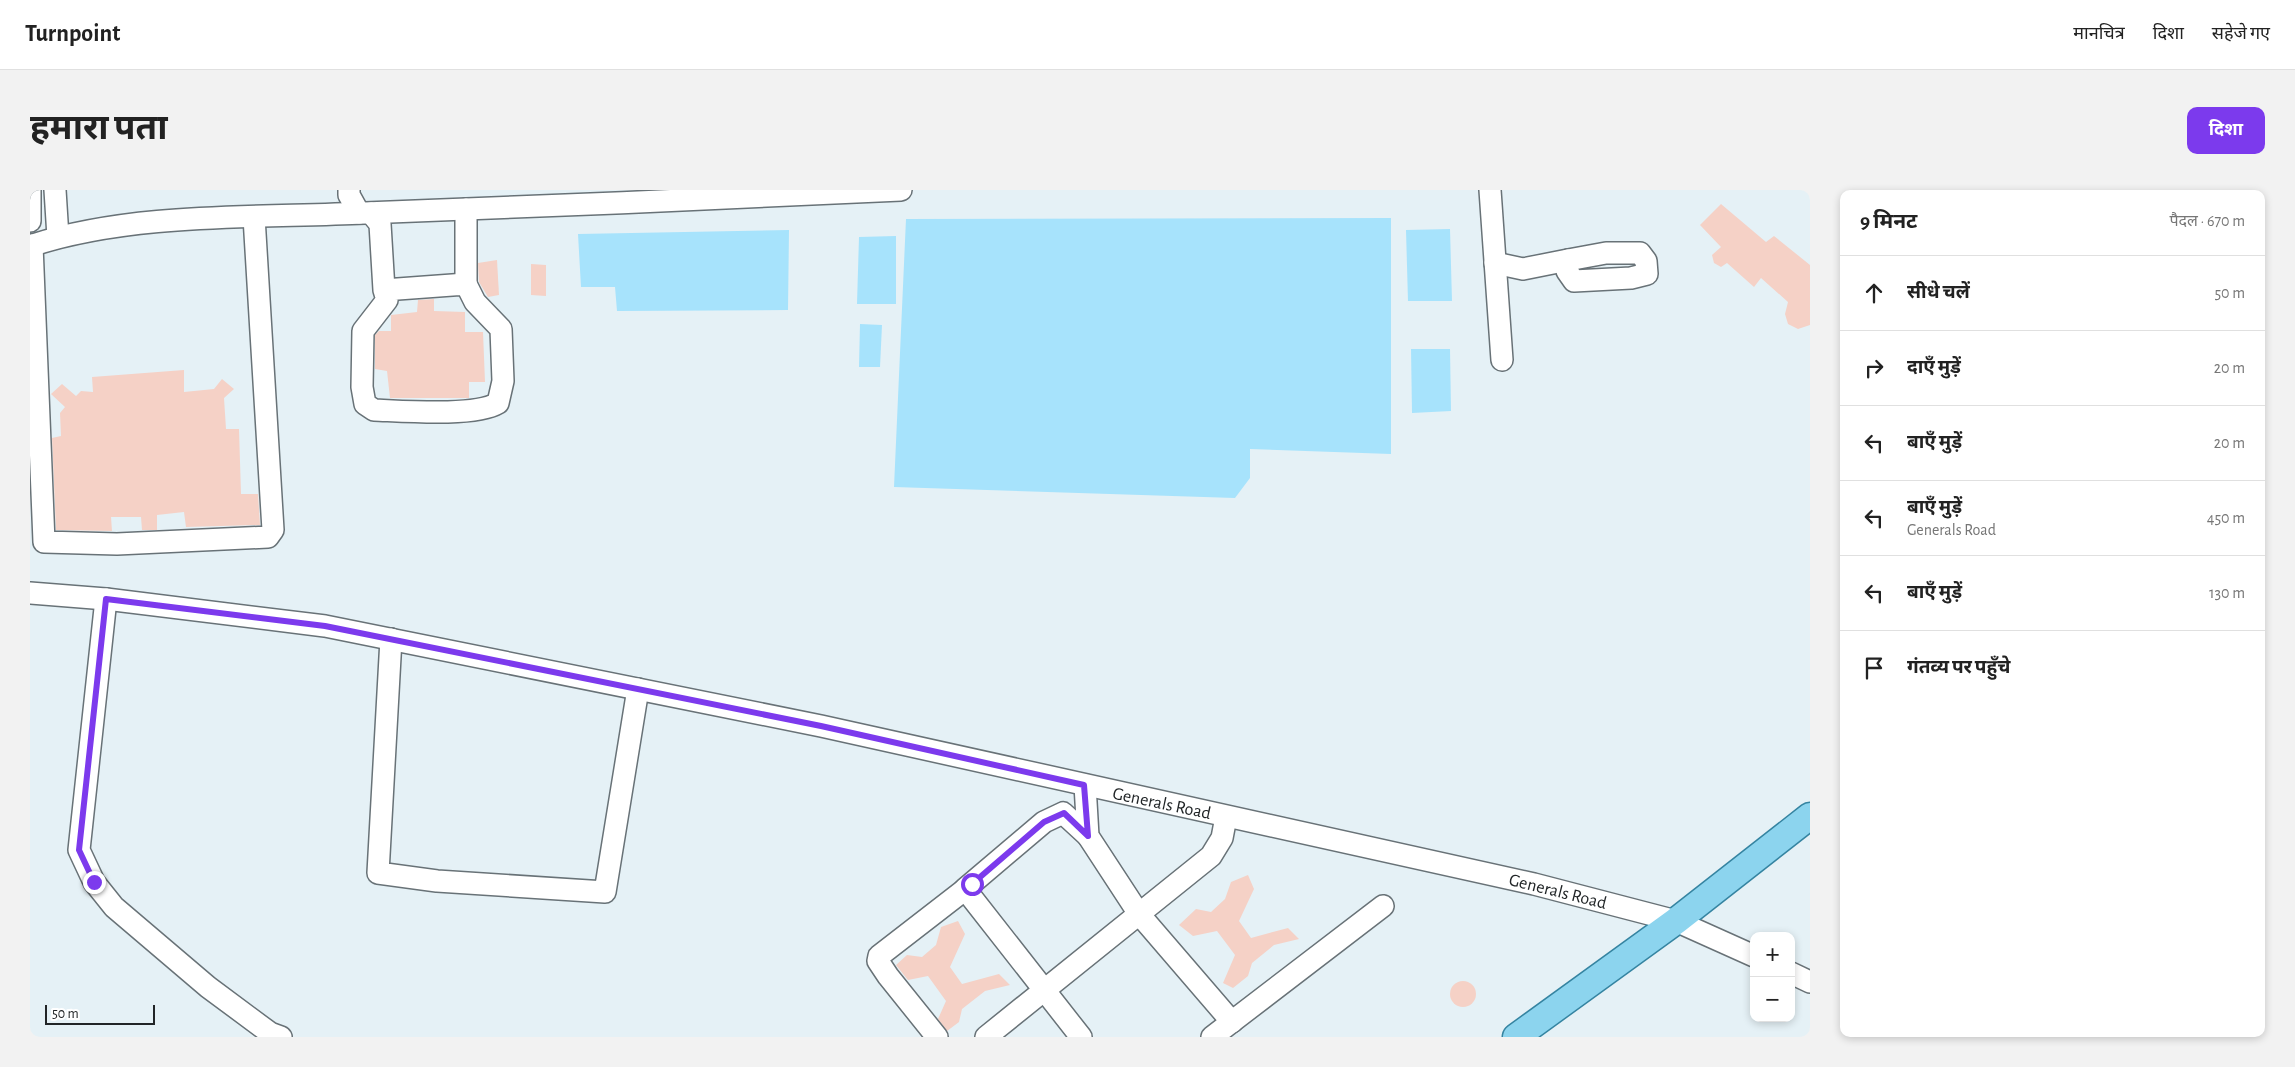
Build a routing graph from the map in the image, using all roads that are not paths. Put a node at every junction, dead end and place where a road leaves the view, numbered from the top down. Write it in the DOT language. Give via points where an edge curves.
graph roads {
  1 [pos="30,190"];
  2 [pos="55,190"];
  3 [pos="348,190"];
  4 [pos="900,190"];
  5 [pos="1490,190"];
  6 [pos="850,191"];
  7 [pos="608,197"];
  8 [pos="466,209"];
  9 [pos="366,213"];
  10 [pos="254,217"];
  11 [pos="30,221"];
  12 [pos="58,237"];
  13 [pos="31,246"];
  14 [pos="1568,260"];
  15 [pos="1495,263"];
  16 [pos="466,284"];
  17 [pos="384,290"];
  18 [pos="1502,360"];
  19 [pos="30,593"];
  20 [pos="106,599"];
  21 [pos="391,639"];
  22 [pos="638,689"];
  23 [pos="1084,785"];
  24 [pos="1226,816"];
  25 [pos="1810,816"];
  26 [pos="1088,836"];
  27 [pos="972,884"];
  28 [pos="1383,906"];
  29 [pos="1139,914"];
  30 [pos="1676,921"];
  31 [pos="1750,954"];
  32 [pos="1795,975"];
  33 [pos="1810,982"];
  34 [pos="1043,990"];
  35 [pos="1232,1022"];
  36 [pos="281,1037"];
  37 [pos="937,1037"];
  38 [pos="986,1037"];
  39 [pos="1081,1037"];
  40 [pos="1212,1037"];
  41 [pos="1516,1037"];
  1 -- 11 [label="street"];
  2 -- 12 [label="street"];
  3 -- 9 [label="street"];
  4 -- 6 [label="street"];
  5 -- 15 [label="street"];
  6 -- 7 [label="street"];
  7 -- 8 [label="street"];
  8 -- 9 [label="street"];
  8 -- 16 [label="street"];
  9 -- 10 [label="street"];
  9 -- 17 [label="street" via="380,224"];
  10 -- 12 [label="street" via="165,221"];
  10 -- 13 [label="street" via="273,530 268,537 116,544 44,542"];
  12 -- 13 [label="street"];
  14 -- 15 [label="street" via="1523,268"];
  15 -- 18 [label="street"];
  16 -- 17 [label="street"];
  16 -- 17 [label="street" via="475,302 502,329 503,381 498,403 491,408 374,410 365,404 362,387 363,332 387,300"];
  19 -- 20 [label="street, Generals Road"];
  20 -- 21 [label="street, Generals Road" via="325,626"];
  20 -- 36 [label="street" via="79,850 94,882 114,907 208,987 270,1033"];
  21 -- 22 [label="street, Generals Road"];
  21 -- 22 [label="street" via="378,873 437,881 605,892"];
  22 -- 23 [label="street, Generals Road"];
  23 -- 24 [label="street, Generals Road"];
  23 -- 26 [label="street"];
  24 -- 29 [label="street" via="1222,838 1211,856"];
  24 -- 30 [label="street, Generals Road" via="1534,884"];
  25 -- 30 [label="main road"];
  26 -- 27 [label="street" via="1064,813 1044,822"];
  26 -- 29 [label="street"];
  27 -- 34 [label="street" via="965,889"];
  27 -- 37 [label="street" via="879,956 878,961 888,976"];
  28 -- 35 [label="street"];
  29 -- 34 [label="street"];
  29 -- 35 [label="street"];
  30 -- 31 [label="street, Generals Road"];
  30 -- 41 [label="main road"];
  32 -- 33 [label="street"];
  34 -- 38 [label="street"];
  34 -- 39 [label="street"];
  35 -- 40 [label="street"];
}
